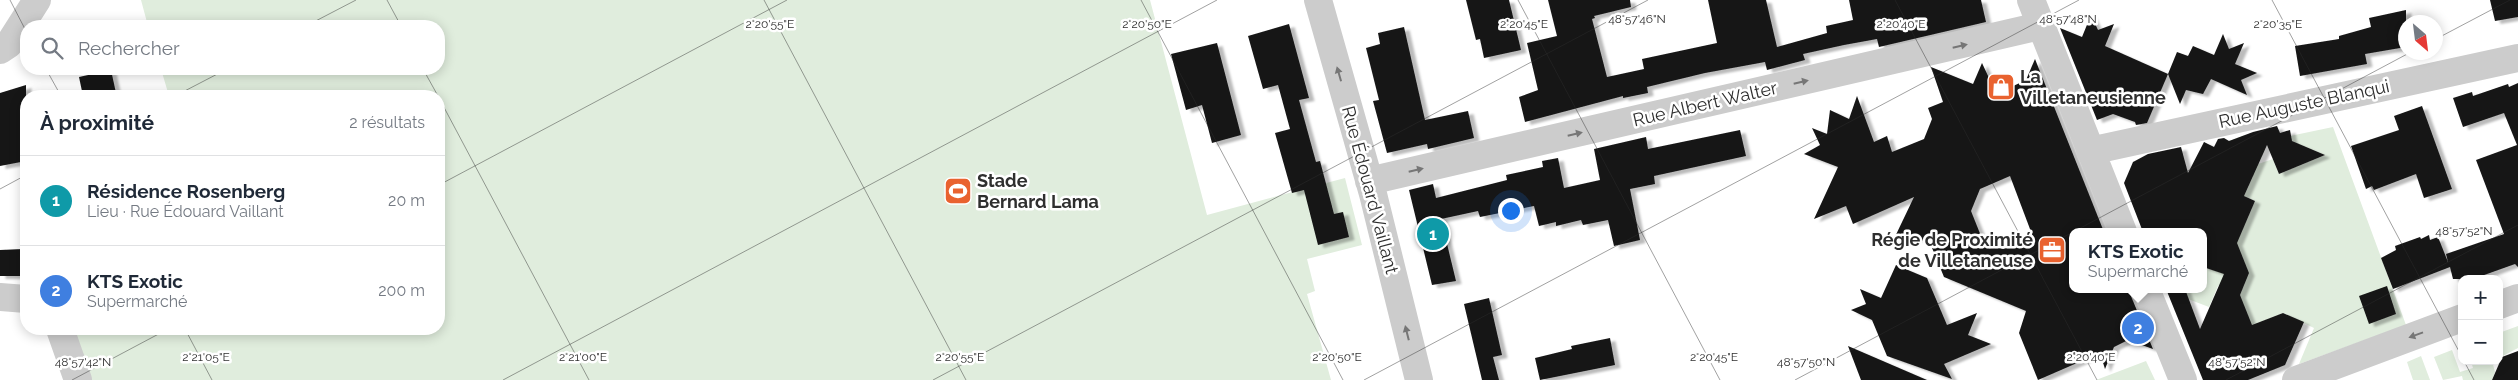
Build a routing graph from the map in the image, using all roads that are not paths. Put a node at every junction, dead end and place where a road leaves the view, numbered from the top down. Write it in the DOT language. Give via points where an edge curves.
graph roads {
  1 [pos="37,0"];
  2 [pos="1318,0"];
  3 [pos="2031,0"];
  4 [pos="24,20"];
  5 [pos="2040,26"];
  6 [pos="20,27"];
  7 [pos="0,50"];
  8 [pos="2518,58"];
  9 [pos="2090,151"];
  10 [pos="1369,181"];
  11 [pos="2121,228"];
  12 [pos="2148,293"];
  13 [pos="0,297"];
  14 [pos="2518,298"];
  15 [pos="20,299"];
  16 [pos="2503,304"];
  17 [pos="2458,319"];
  18 [pos="62,335"];
  19 [pos="78,380"];
  20 [pos="1419,380"];
  21 [pos="2183,380"];
  22 [pos="2296,380"];
  1 -- 4 [label="street"];
  10 -- 2 [label="street, Rue Édouard Vaillant, one-way"];
  3 -- 5 [label="street"];
  5 -- 9 [label="street"];
  10 -- 5 [label="street, Rue Albert Walter, one-way"];
  6 -- 7 [label="street" via="9,44"];
  8 -- 9 [label="street, Rue Auguste Blanqui"];
  9 -- 11 [label="street"];
  20 -- 10 [label="street, Rue Édouard Vaillant, one-way"];
  12 -- 21 [label="street"];
  13 -- 15 [label="street"];
  14 -- 16 [label="street"];
  17 -- 22 [label="street, one-way"];
  18 -- 19 [label="street"];
}
